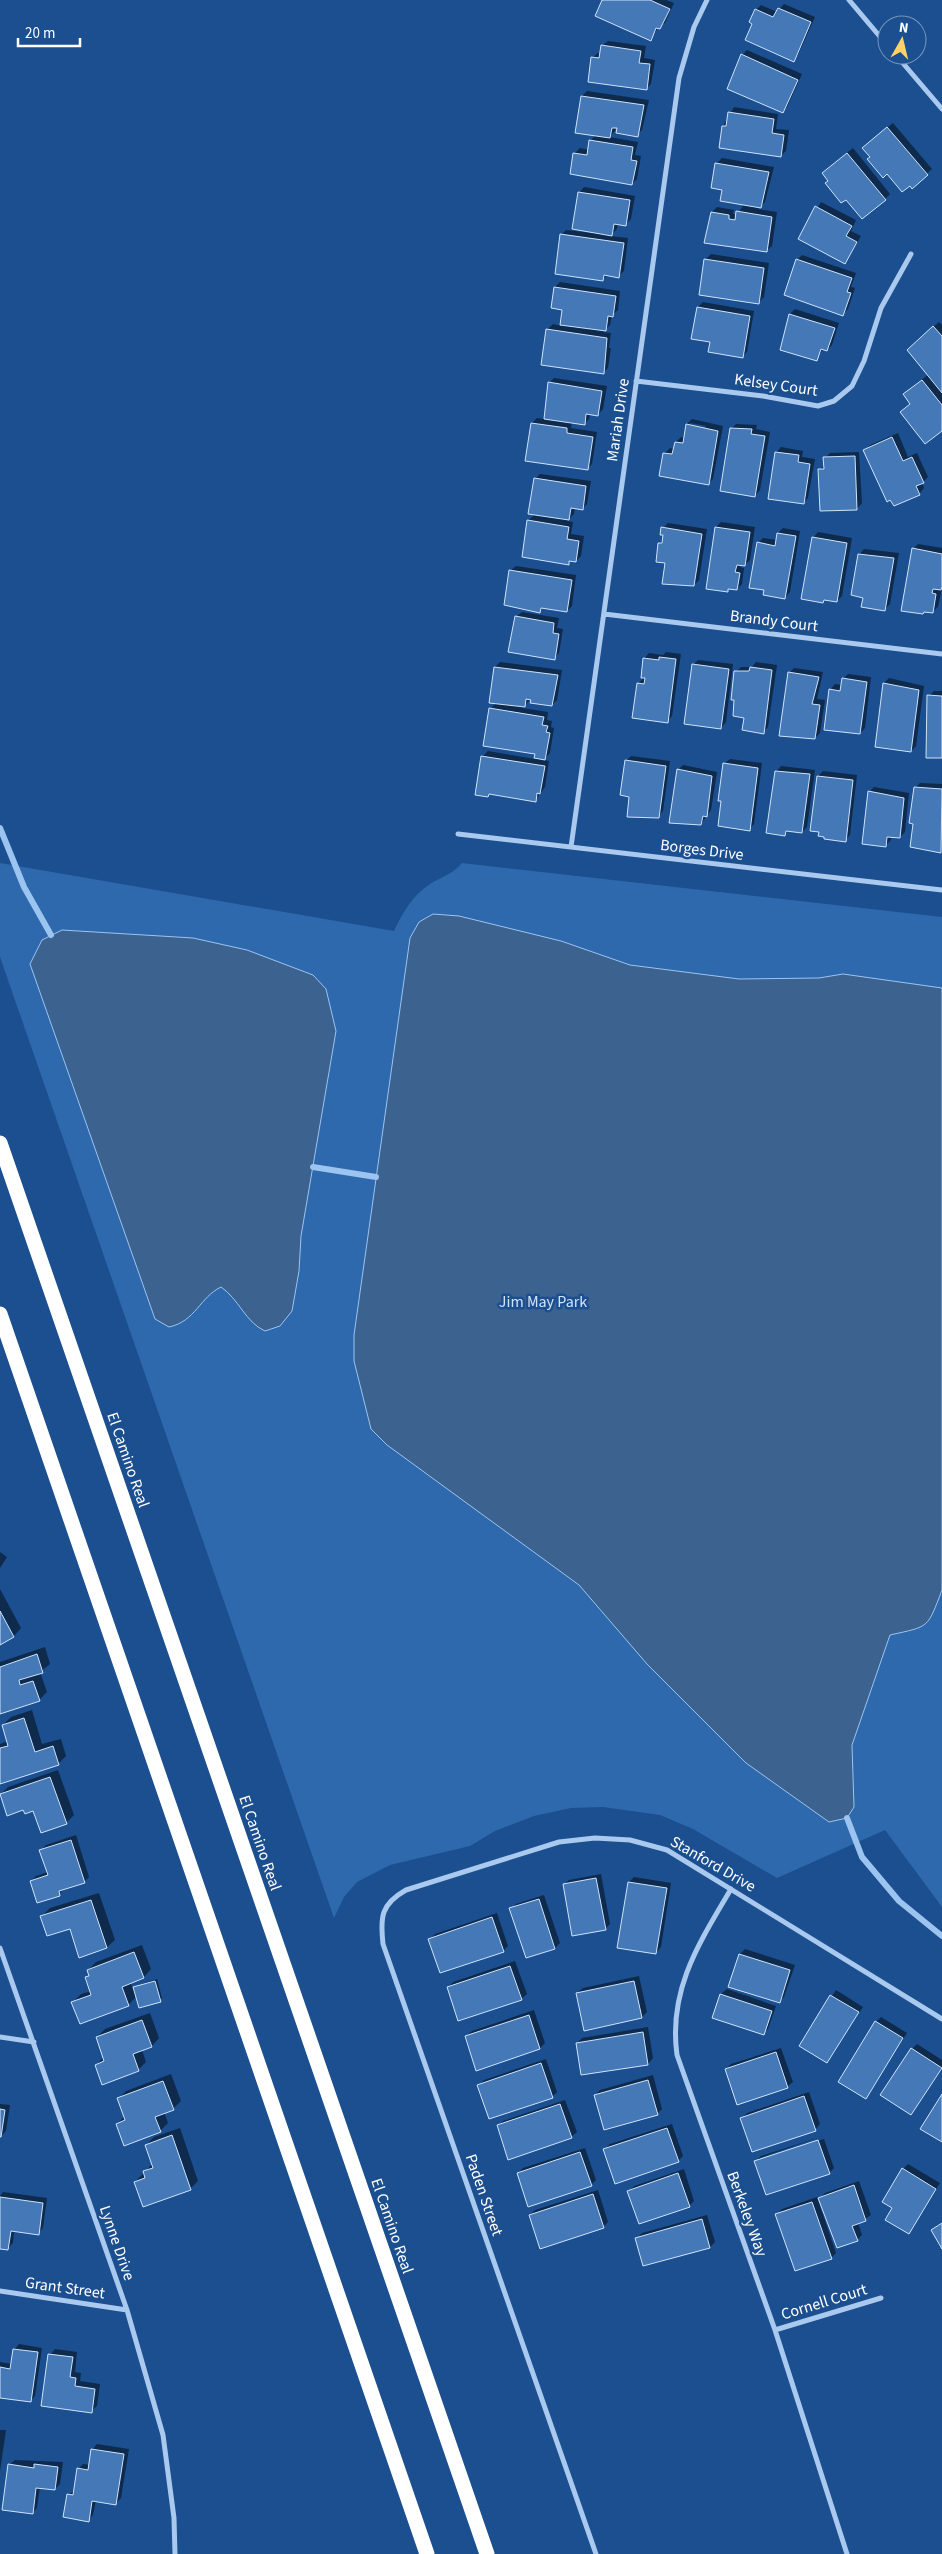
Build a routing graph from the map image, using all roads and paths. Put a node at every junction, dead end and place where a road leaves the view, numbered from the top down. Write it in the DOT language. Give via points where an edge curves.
graph roads {
  1 [pos="707,0"];
  2 [pos="849,0"];
  3 [pos="877,33"];
  4 [pos="905,65"];
  5 [pos="942,109"];
  6 [pos="910,254"];
  7 [pos="636,381"];
  8 [pos="604,614"];
  9 [pos="942,654"];
  10 [pos="458,834"];
  11 [pos="572,847"];
  12 [pos="942,890"];
  13 [pos="0,1143"];
  14 [pos="0,1314"];
  15 [pos="445,1878"];
  16 [pos="731,1889"];
  17 [pos="0,1948"];
  18 [pos="942,2019"];
  19 [pos="0,2037"];
  20 [pos="34,2042"];
  21 [pos="0,2291"];
  22 [pos="881,2298"];
  23 [pos="127,2310"];
  24 [pos="775,2330"];
  25 [pos="175,2554"];
  26 [pos="427,2554"];
  27 [pos="486,2554"];
  28 [pos="596,2554"];
  29 [pos="847,2554"];
  1 -- 7 [label="street, Mariah Drive" via="694,27 679,78"];
  2 -- 3 [label="street"];
  4 -- 5 [label="street"];
  6 -- 7 [label="street, Kelsey Court" via="881,308 864,361 852,386 834,401 818,406"];
  7 -- 8 [label="street, Mariah Drive"];
  8 -- 9 [label="street, Brandy Court"];
  8 -- 11 [label="street, Mariah Drive"];
  10 -- 11 [label="street, Borges Drive"];
  11 -- 12 [label="street, Borges Drive"];
  13 -- 27 [label="highway, El Camino Real"];
  14 -- 26 [label="highway"];
  15 -- 16 [label="street, Stanford Drive" via="559,1842 595,1838 630,1840 667,1850"];
  15 -- 28 [label="street, Paden Street" via="394,1897 383,1910 383,1944"];
  16 -- 18 [label="street, Stanford Drive"];
  16 -- 24 [label="street, Berkeley Way" via="688,1969 680,1991 674,2032 677,2055"];
  17 -- 20 [label="street, Lynne Drive"];
  19 -- 20 [label="street"];
  20 -- 23 [label="street, Lynne Drive"];
  21 -- 23 [label="street, Grant Street"];
  22 -- 24 [label="street, Cornell Court"];
  23 -- 25 [label="street, Lynne Drive" via="164,2435"];
  24 -- 29 [label="street, Berkeley Way"];
}
